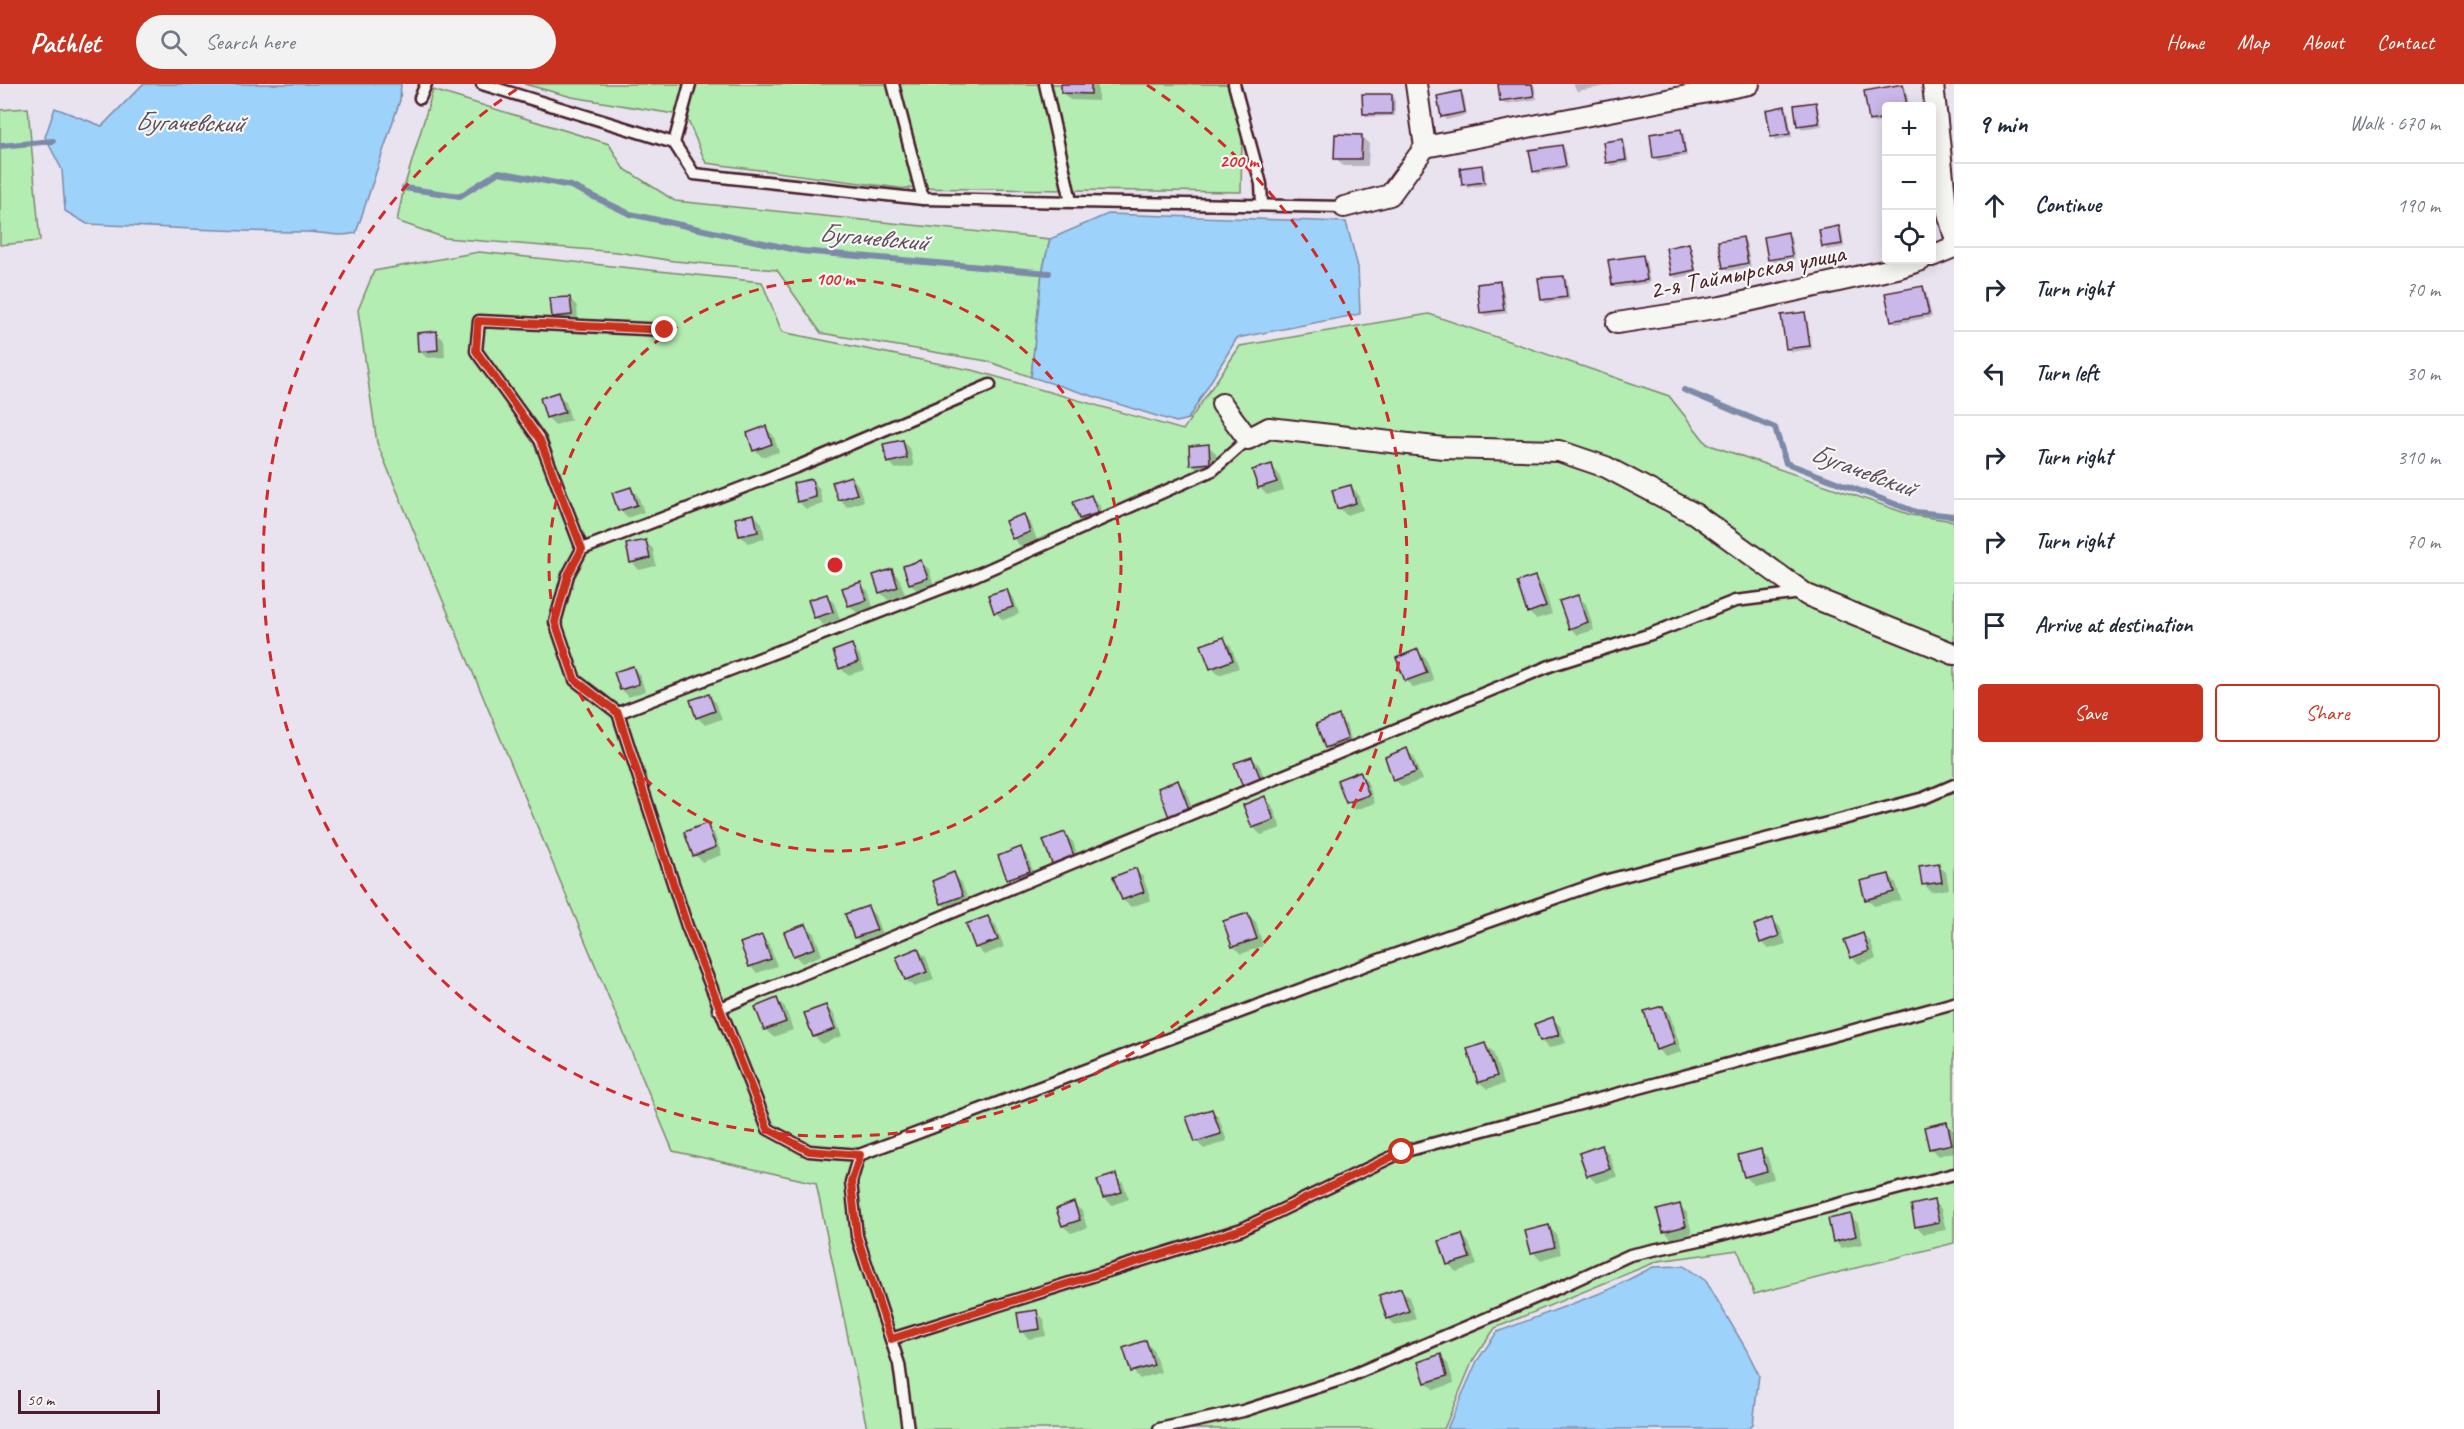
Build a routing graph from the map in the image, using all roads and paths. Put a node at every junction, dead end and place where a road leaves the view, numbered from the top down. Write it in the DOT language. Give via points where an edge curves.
graph roads {
  1 [pos="426,84"];
  2 [pos="482,84"];
  3 [pos="690,84"];
  4 [pos="893,84"];
  5 [pos="1046,84"];
  6 [pos="1234,84"];
  7 [pos="1416,84"];
  8 [pos="1749,84"];
  9 [pos="1933,84"];
  10 [pos="420,98"];
  11 [pos="674,143"];
  12 [pos="1425,147"];
  13 [pos="923,199"];
  14 [pos="1071,201"];
  15 [pos="1262,204"];
  16 [pos="1344,207"];
  17 [pos="1954,234"];
  18 [pos="1954,247"];
  19 [pos="1936,254"];
  20 [pos="1909,264"];
  21 [pos="1617,323"];
  22 [pos="665,330"];
  23 [pos="990,385"];
  24 [pos="1222,404"];
  25 [pos="1248,439"];
  26 [pos="582,549"];
  27 [pos="1805,593"];
  28 [pos="1954,654"];
  29 [pos="618,713"];
  30 [pos="1954,785"];
  31 [pos="1954,1003"];
  32 [pos="718,1009"];
  33 [pos="860,1155"];
  34 [pos="1954,1174"];
  35 [pos="891,1339"];
  36 [pos="908,1429"];
  37 [pos="1159,1429"];
  1 -- 10 [label="lane"];
  2 -- 11 [label="lane"];
  3 -- 11 [label="lane"];
  4 -- 13 [label="lane"];
  5 -- 14 [label="lane"];
  6 -- 15 [label="lane" via="1261,184"];
  7 -- 12 [label="street"];
  8 -- 12 [label="street"];
  9 -- 17 [label="street" via="1946,206"];
  11 -- 13 [label="lane" via="694,174"];
  12 -- 16 [label="street" via="1390,195"];
  13 -- 14 [label="lane"];
  14 -- 15 [label="lane"];
  15 -- 16 [label="lane"];
  18 -- 19 [label="street"];
  20 -- 21 [label="street, 2-я Таймырская улица" via="1721,307"];
  22 -- 26 [label="lane" via="478,321 476,351 540,440"];
  23 -- 26 [label="lane" via="799,466"];
  24 -- 25 [label="street"];
  25 -- 27 [label="street" via="1269,428 1443,448 1559,451 1606,467 1695,514"];
  25 -- 29 [label="lane" via="1213,470 976,575"];
  26 -- 29 [label="lane" via="568,575 555,622 575,680"];
  27 -- 28 [label="street"];
  27 -- 32 [label="lane" via="1735,601 1651,634 1552,665"];
  29 -- 32 [label="lane"];
  30 -- 33 [label="lane" via="1924,798 1604,881 1378,960"];
  31 -- 35 [label="lane" via="1402,1152 1242,1229"];
  32 -- 33 [label="lane" via="768,1129 809,1151"];
  33 -- 35 [label="lane" via="851,1182 857,1236"];
  34 -- 37 [label="lane" via="1630,1255 1343,1379 1243,1411"];
  35 -- 36 [label="lane" via="899,1364"];
}
